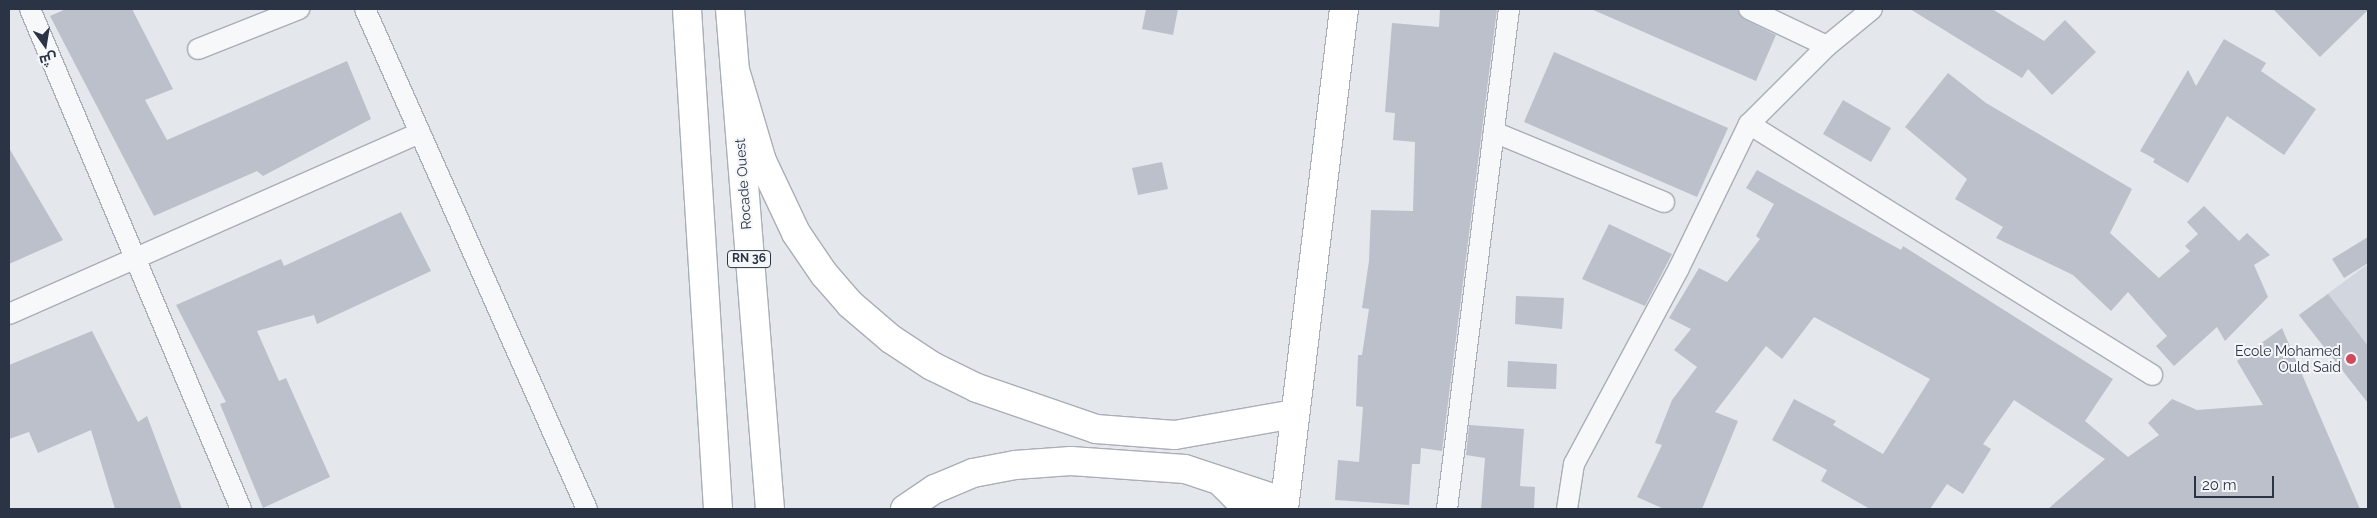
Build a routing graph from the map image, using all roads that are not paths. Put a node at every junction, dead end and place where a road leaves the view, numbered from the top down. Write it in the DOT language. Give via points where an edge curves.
graph roads {
  1 [pos="30,9"];
  2 [pos="299,9"];
  3 [pos="365,9"];
  4 [pos="685,9"];
  5 [pos="730,9"];
  6 [pos="1344,9"];
  7 [pos="1509,9"];
  8 [pos="1749,9"];
  9 [pos="1872,9"];
  10 [pos="1827,46"];
  11 [pos="198,49"];
  12 [pos="735,70"];
  13 [pos="1749,124"];
  14 [pos="1494,132"];
  15 [pos="420,133"];
  16 [pos="1664,202"];
  17 [pos="134,259"];
  18 [pos="9,314"];
  19 [pos="2152,374"];
  20 [pos="1294,414"];
  21 [pos="1221,482"];
  22 [pos="1285,506"];
  23 [pos="1571,507"];
  24 [pos="240,509"];
  25 [pos="587,509"];
  26 [pos="718,509"];
  27 [pos="770,509"];
  28 [pos="905,509"];
  29 [pos="1248,509"];
  30 [pos="1447,509"];
  1 -- 17 [label="street"];
  2 -- 11 [label="street"];
  3 -- 15 [label="street"];
  4 -- 26 [label="main road"];
  5 -- 12 [label="main road, Rocade Ouest / RN 36"];
  6 -- 20 [label="main road"];
  7 -- 14 [label="street"];
  8 -- 10 [label="street"];
  9 -- 10 [label="street"];
  10 -- 13 [label="street"];
  12 -- 20 [label="main road" via="762,161 796,233 824,274 850,304 891,339 932,366 977,388 1096,429 1175,434"];
  12 -- 27 [label="main road, Rocade Ouest / RN 36"];
  13 -- 19 [label="street"];
  13 -- 23 [label="street" via="1679,268 1574,464"];
  14 -- 16 [label="street"];
  14 -- 30 [label="street"];
  15 -- 17 [label="street"];
  15 -- 25 [label="street"];
  17 -- 18 [label="street"];
  17 -- 24 [label="street"];
  20 -- 22 [label="main road"];
  21 -- 22 [label="main road"];
  21 -- 28 [label="main road" via="1185,470 1137,464 1071,461 1015,465 972,473 934,489"];
  21 -- 29 [label="main road"];
}
